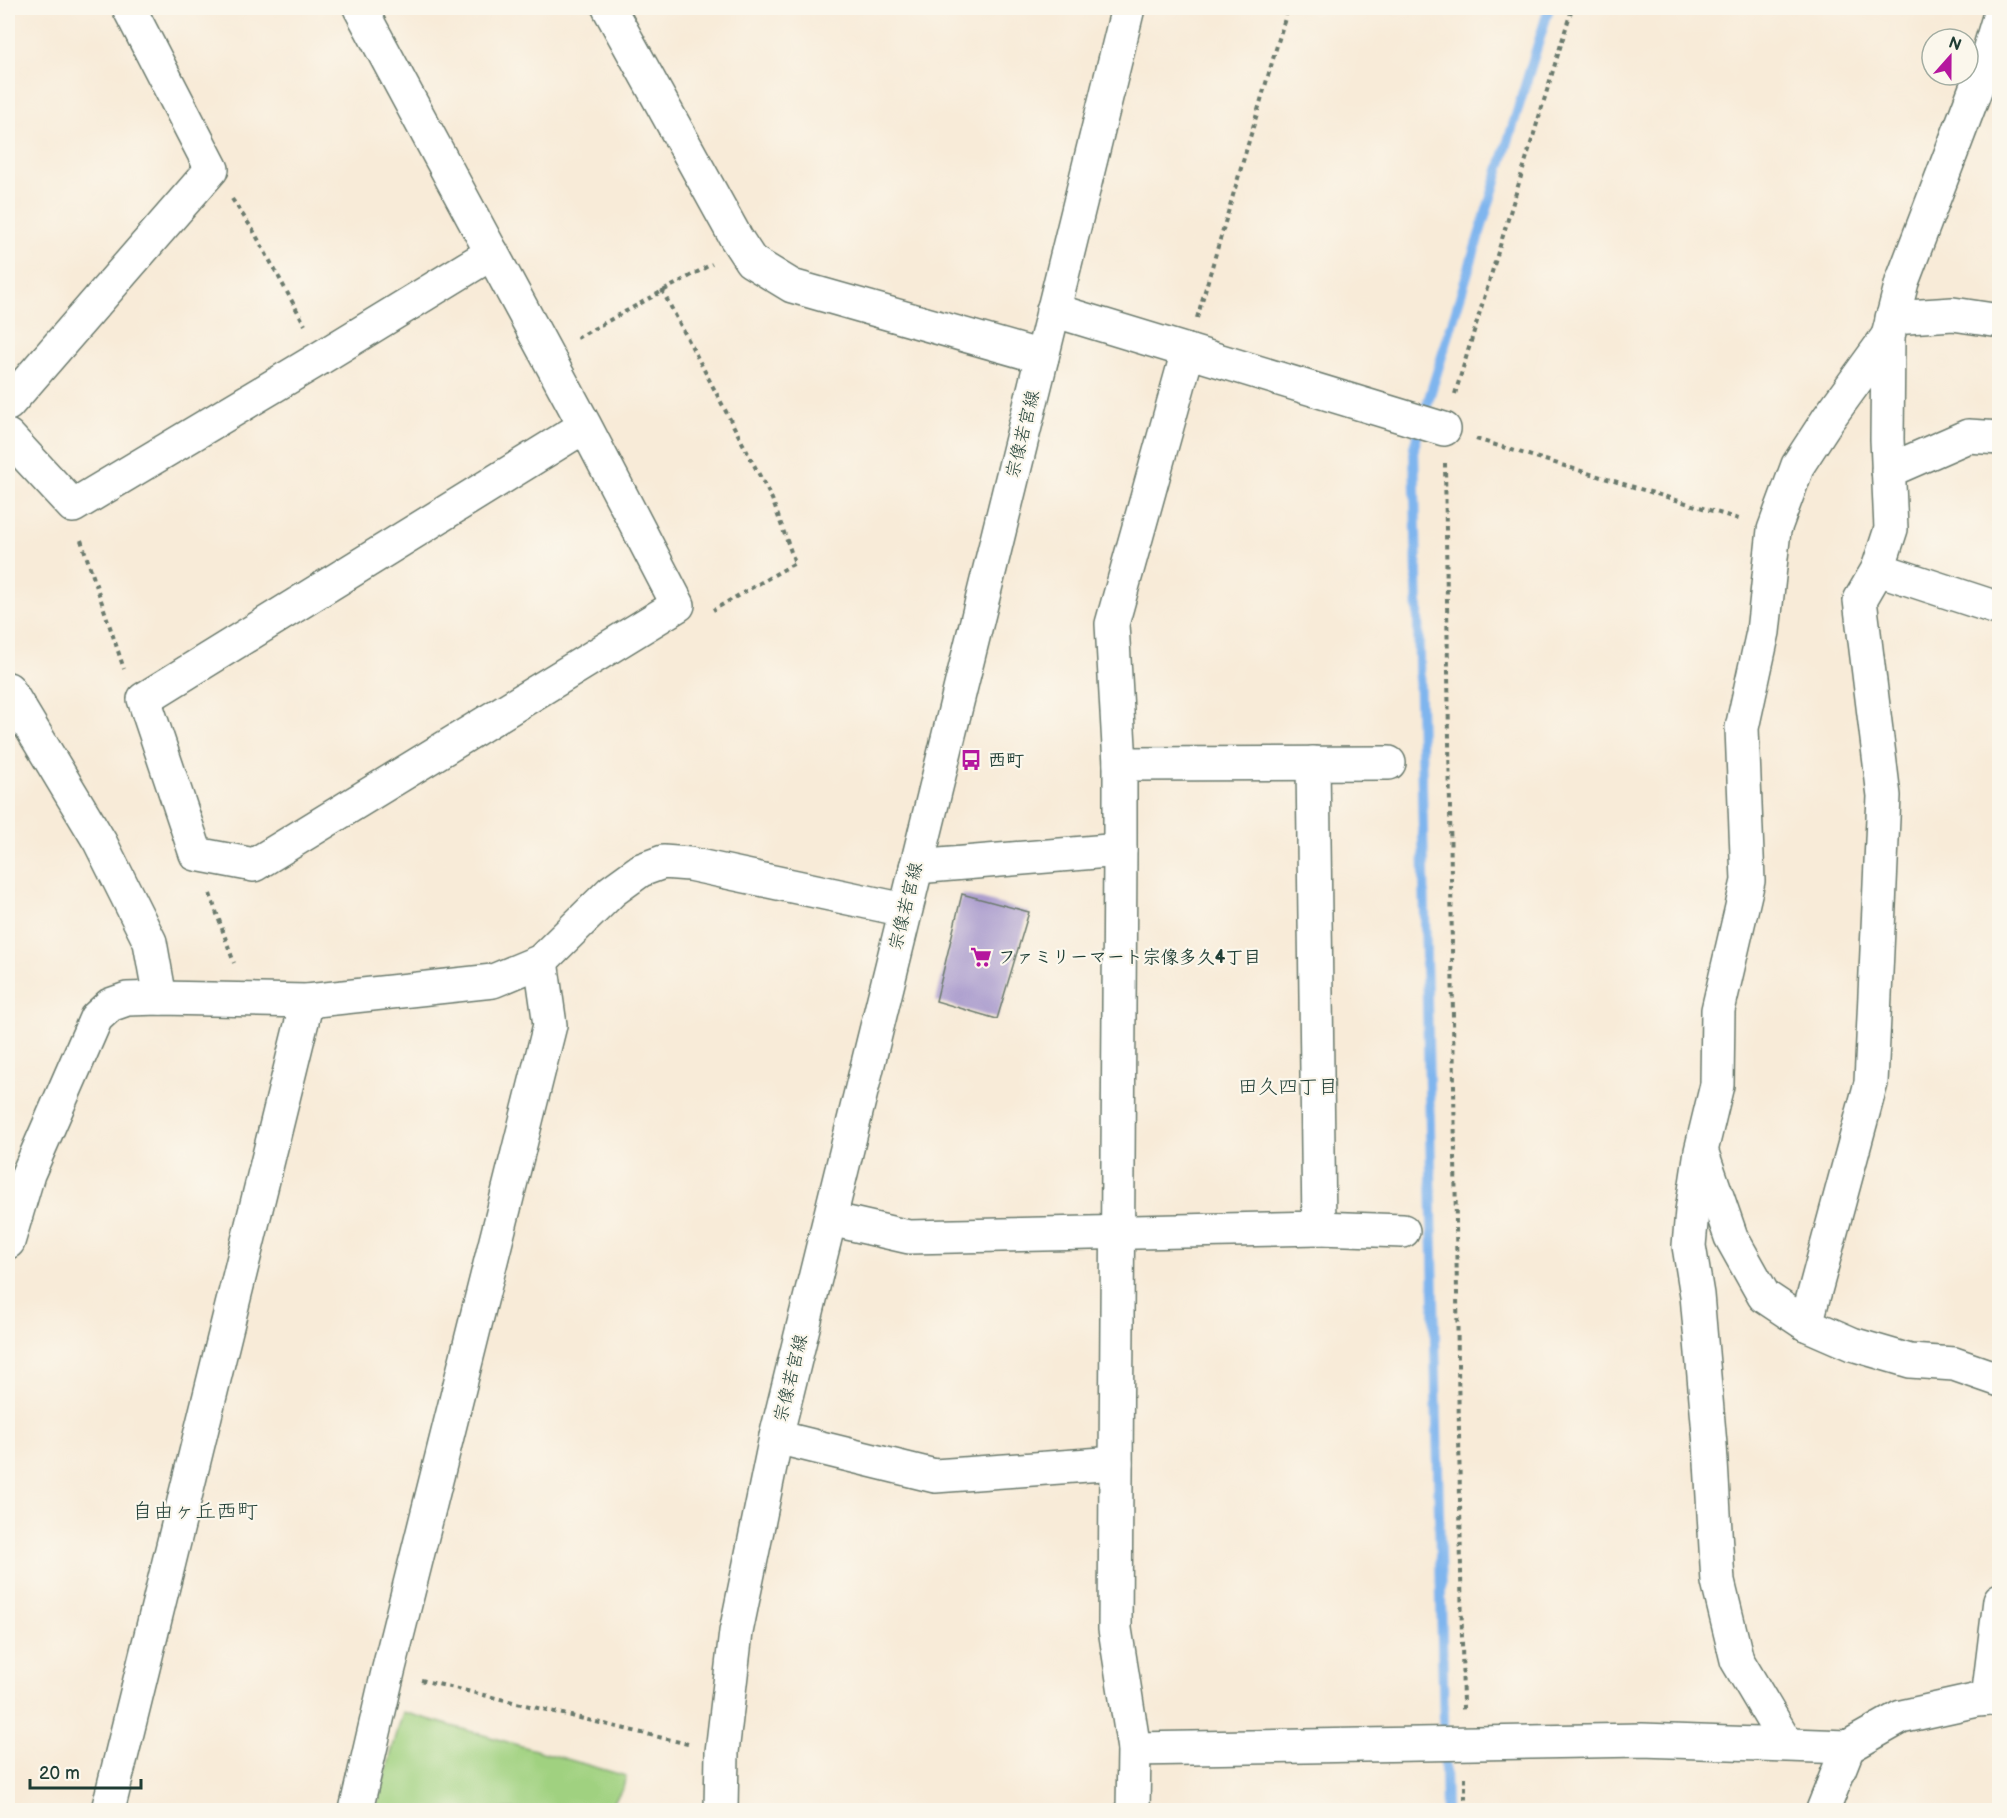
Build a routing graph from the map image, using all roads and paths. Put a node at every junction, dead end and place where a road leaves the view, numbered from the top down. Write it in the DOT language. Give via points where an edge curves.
graph roads {
  1 [pos="129,8"];
  2 [pos="360,8"];
  3 [pos="609,8"];
  4 [pos="1128,8"];
  5 [pos="1288,8"];
  6 [pos="1572,8"];
  7 [pos="2000,14"];
  8 [pos="212,169"];
  9 [pos="742,249"];
  10 [pos="492,253"];
  11 [pos="662,290"];
  12 [pos="1053,310"];
  13 [pos="2000,321"];
  14 [pos="1890,327"];
  15 [pos="1188,351"];
  16 [pos="547,355"];
  17 [pos="322,357"];
  18 [pos="1042,357"];
  19 [pos="8,404"];
  20 [pos="585,426"];
  21 [pos="1444,429"];
  22 [pos="8,436"];
  23 [pos="2000,438"];
  24 [pos="1888,471"];
  25 [pos="73,506"];
  26 [pos="1774,530"];
  27 [pos="1878,569"];
  28 [pos="678,605"];
  29 [pos="2000,609"];
  30 [pos="8,689"];
  31 [pos="144,699"];
  32 [pos="1313,763"];
  33 [pos="1389,763"];
  34 [pos="1120,764"];
  35 [pos="1120,850"];
  36 [pos="196,854"];
  37 [pos="916,867"];
  38 [pos="905,910"];
  39 [pos="541,961"];
  40 [pos="160,998"];
  41 [pos="247,999"];
  42 [pos="308,1001"];
  43 [pos="1701,1151"];
  44 [pos="830,1219"];
  45 [pos="1319,1228"];
  46 [pos="1403,1231"];
  47 [pos="1118,1233"];
  48 [pos="8,1237"];
  49 [pos="1806,1324"];
  50 [pos="2000,1380"];
  51 [pos="776,1437"];
  52 [pos="1116,1463"];
  53 [pos="2000,1600"];
  54 [pos="388,1672"];
  55 [pos="1994,1699"];
  56 [pos="1464,1743"];
  57 [pos="1787,1744"];
  58 [pos="1848,1747"];
  59 [pos="1134,1749"];
  60 [pos="722,1752"];
  61 [pos="108,1810"];
  62 [pos="356,1810"];
  63 [pos="721,1810"];
  64 [pos="1133,1810"];
  65 [pos="1465,1810"];
  66 [pos="1823,1810"];
  1 -- 8 [label="street"];
  2 -- 10 [label="street"];
  3 -- 9 [label="street"];
  4 -- 12 [label="street, 宗像若宮線"];
  5 -- 15 [label="path"];
  6 -- 21 [label="path"];
  7 -- 14 [label="street" via="1985,64 1902,282"];
  8 -- 17 [label="path" via="253,230"];
  8 -- 19 [label="street"];
  9 -- 11 [label="path"];
  9 -- 18 [label="street" via="750,261 792,286"];
  10 -- 16 [label="street"];
  10 -- 17 [label="street"];
  11 -- 16 [label="path"];
  11 -- 28 [label="path" via="772,499 795,563 693,621"];
  12 -- 15 [label="street"];
  12 -- 18 [label="street, 宗像若宮線"];
  13 -- 14 [label="street" via="1953,314"];
  14 -- 24 [label="street"];
  14 -- 26 [label="street" via="1798,465"];
  15 -- 21 [label="street"];
  15 -- 34 [label="street" via="1113,624"];
  16 -- 20 [label="street"];
  17 -- 25 [label="street"];
  18 -- 37 [label="street, 宗像若宮線"];
  20 -- 28 [label="street"];
  20 -- 31 [label="street"];
  21 -- 26 [label="path"];
  21 -- 56 [label="path"];
  22 -- 25 [label="street"];
  23 -- 24 [label="street" via="1968,436"];
  24 -- 27 [label="street" via="1892,529"];
  25 -- 31 [label="path" via="77,529 128,680"];
  26 -- 43 [label="street" via="1763,632 1742,728 1748,881 1718,1010 1717,1086"];
  27 -- 29 [label="street"];
  27 -- 49 [label="street" via="1860,600 1884,796 1871,1083"];
  28 -- 36 [label="street" via="254,865"];
  30 -- 40 [label="street" via="100,842 150,942"];
  31 -- 36 [label="street"];
  32 -- 33 [label="street"];
  32 -- 34 [label="street"];
  32 -- 45 [label="street"];
  34 -- 35 [label="street"];
  35 -- 37 [label="street"];
  35 -- 47 [label="street"];
  36 -- 41 [label="path"];
  37 -- 38 [label="street, 宗像若宮線"];
  38 -- 39 [label="street" via="689,864 663,862 641,870 612,891"];
  38 -- 44 [label="street, 宗像若宮線"];
  39 -- 42 [label="street" via="493,981"];
  39 -- 54 [label="street" via="550,1025"];
  40 -- 41 [label="street"];
  40 -- 48 [label="street" via="127,999 110,1005 96,1018 28,1174"];
  41 -- 42 [label="street"];
  42 -- 61 [label="street"];
  43 -- 49 [label="street" via="1731,1237 1764,1296"];
  43 -- 57 [label="street" via="1689,1246 1710,1445 1718,1582 1737,1660"];
  44 -- 47 [label="street" via="909,1238"];
  44 -- 51 [label="street, 宗像若宮線"];
  45 -- 46 [label="street"];
  45 -- 47 [label="street"];
  47 -- 52 [label="street"];
  49 -- 50 [label="street" via="1852,1344 1910,1360 1954,1364"];
  51 -- 52 [label="street" via="935,1476"];
  51 -- 60 [label="street, 宗像若宮線" via="736,1632"];
  52 -- 59 [label="street" via="1115,1629"];
  53 -- 55 [label="street"];
  54 -- 60 [label="path"];
  54 -- 62 [label="street"];
  55 -- 58 [label="street" via="1901,1717"];
  56 -- 57 [label="street" via="1642,1740"];
  56 -- 59 [label="street"];
  56 -- 65 [label="path"];
  57 -- 58 [label="street"];
  58 -- 66 [label="street"];
  59 -- 64 [label="street"];
  60 -- 63 [label="street, 宗像若宮線"];
}
